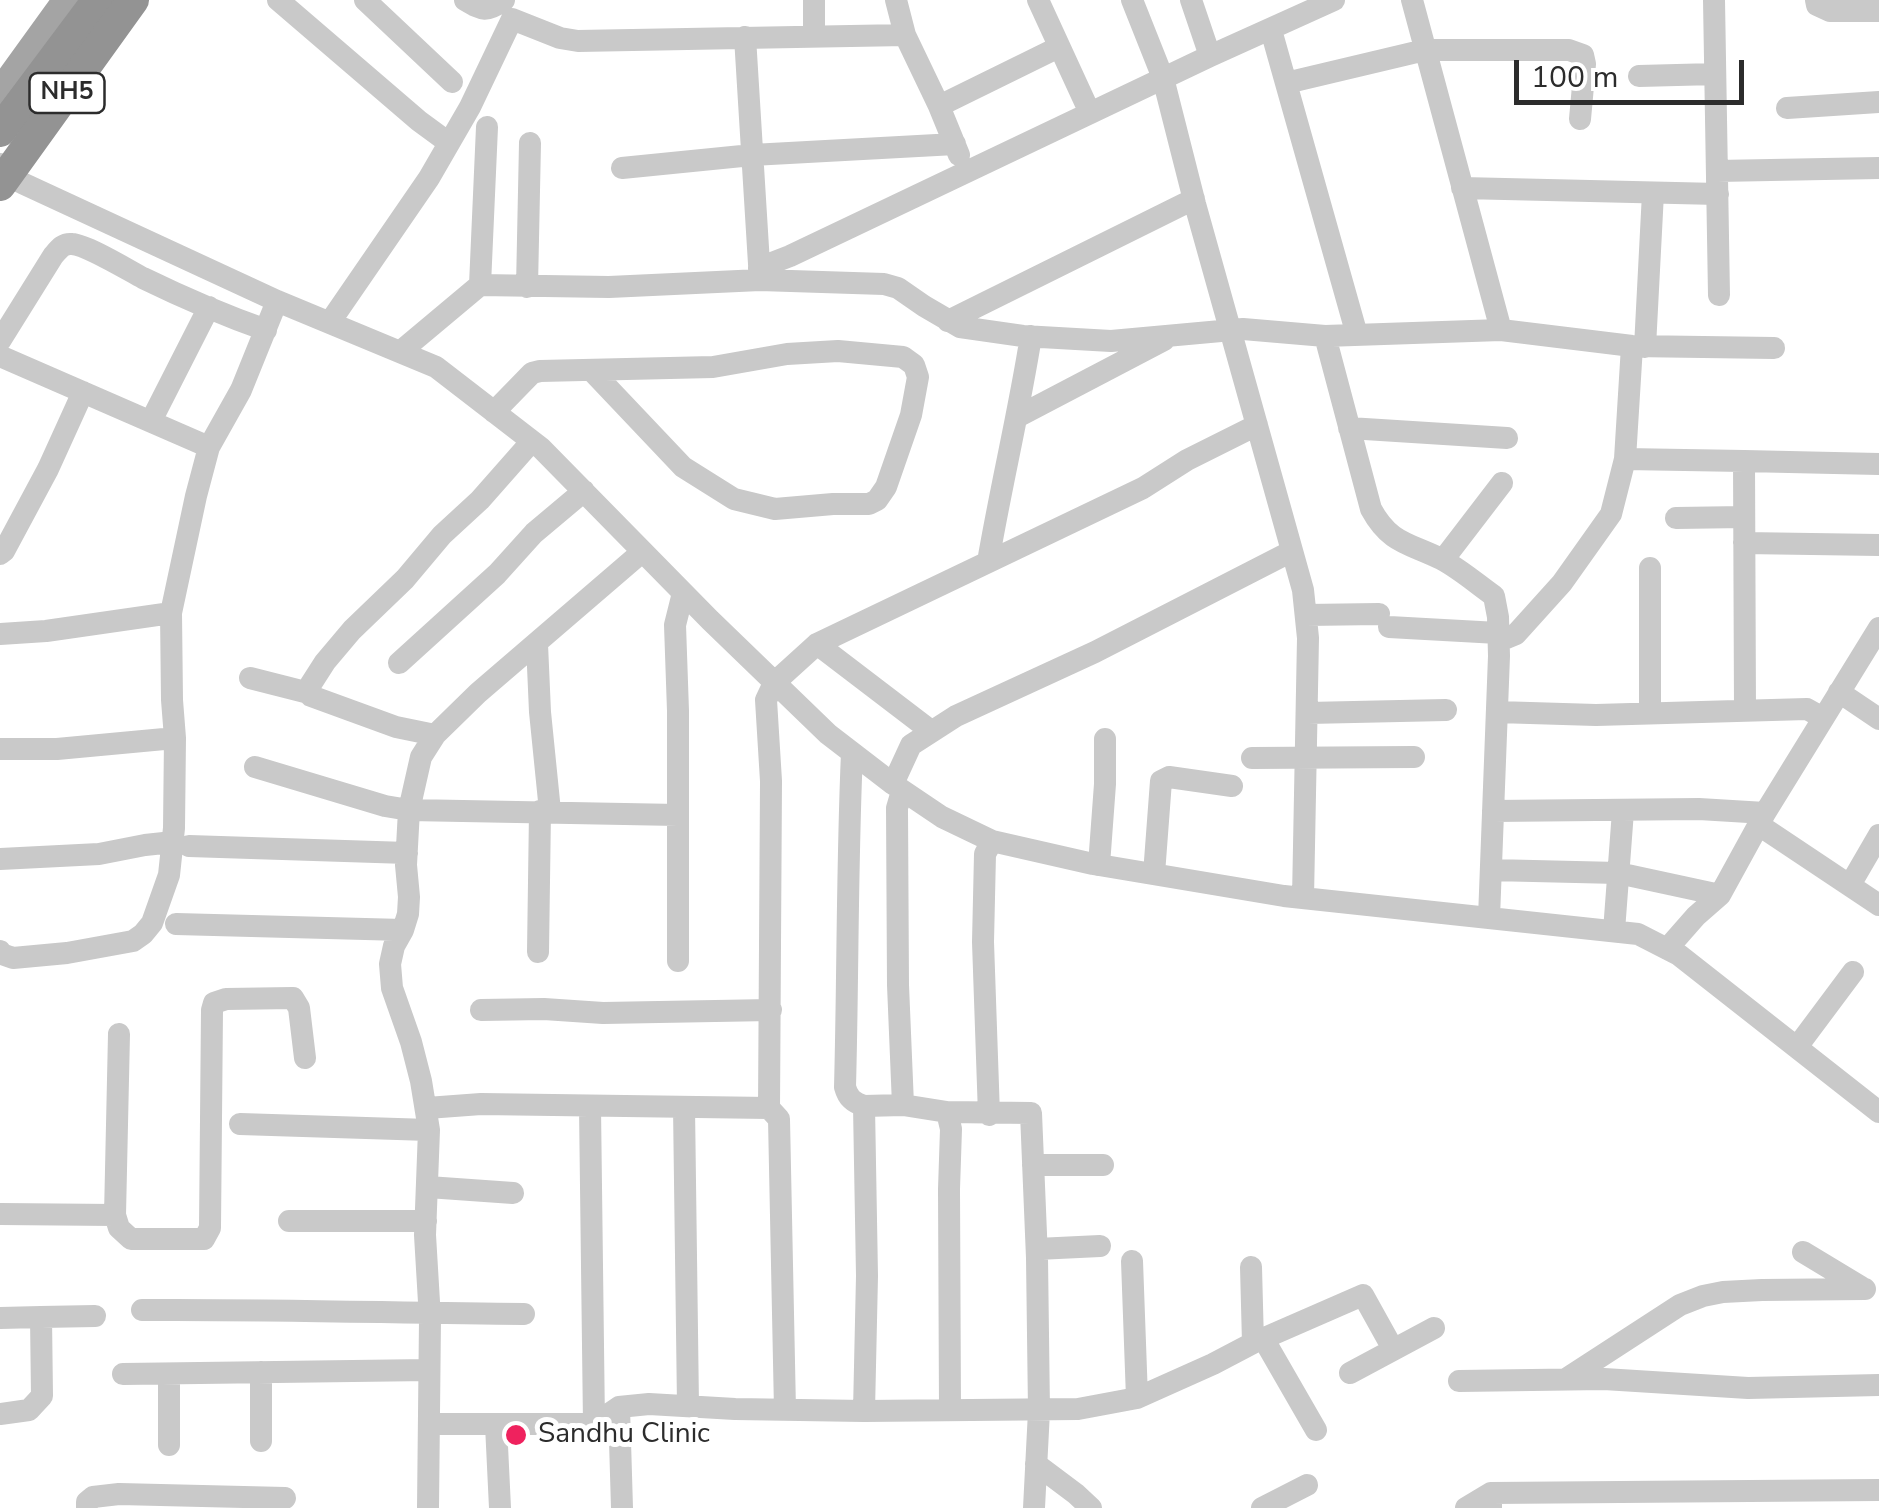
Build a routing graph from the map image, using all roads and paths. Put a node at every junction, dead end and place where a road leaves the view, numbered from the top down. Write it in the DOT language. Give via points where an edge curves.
graph roads {
  1 [pos="68,0"];
  2 [pos="98,0"];
  3 [pos="133,0"];
  4 [pos="146,0"];
  5 [pos="278,0"];
  6 [pos="365,0"];
  7 [pos="465,0"];
  8 [pos="814,0"];
  9 [pos="896,0"];
  10 [pos="1038,0"];
  11 [pos="1132,0"];
  12 [pos="1191,0"];
  13 [pos="1412,0"];
  14 [pos="1714,0"];
  15 [pos="1816,0"];
  16 [pos="1319,3"];
  17 [pos="513,6"];
  18 [pos="1879,10"];
  19 [pos="1270,30"];
  20 [pos="905,35"];
  21 [pos="814,36"];
  22 [pos="745,37"];
  23 [pos="1059,47"];
  24 [pos="1425,50"];
  25 [pos="1210,56"];
  26 [pos="1715,74"];
  27 [pos="1639,76"];
  28 [pos="1163,78"];
  29 [pos="452,82"];
  30 [pos="1286,83"];
  31 [pos="0,94"];
  32 [pos="1879,102"];
  33 [pos="939,106"];
  34 [pos="1787,108"];
  35 [pos="1090,113"];
  36 [pos="1580,119"];
  37 [pos="487,126"];
  38 [pos="0,131"];
  39 [pos="449,143"];
  40 [pos="530,143"];
  41 [pos="955,144"];
  42 [pos="752,155"];
  43 [pos="622,168"];
  44 [pos="1879,168"];
  45 [pos="966,172"];
  46 [pos="4,183"];
  47 [pos="1718,183"];
  48 [pos="1462,188"];
  49 [pos="1653,192"];
  50 [pos="1194,199"];
  51 [pos="760,274"];
  52 [pos="480,285"];
  53 [pos="527,287"];
  54 [pos="1719,295"];
  55 [pos="277,301"];
  56 [pos="209,307"];
  57 [pos="948,321"];
  58 [pos="330,322"];
  59 [pos="266,330"];
  60 [pos="1231,330"];
  61 [pos="1500,330"];
  62 [pos="1357,335"];
  63 [pos="1032,336"];
  64 [pos="1171,336"];
  65 [pos="1324,336"];
  66 [pos="0,341"];
  67 [pos="1638,346"];
  68 [pos="1774,348"];
  69 [pos="400,352"];
  70 [pos="0,356"];
  71 [pos="592,371"];
  72 [pos="83,392"];
  73 [pos="494,412"];
  74 [pos="1017,418"];
  75 [pos="151,421"];
  76 [pos="1257,426"];
  77 [pos="1349,428"];
  78 [pos="1507,438"];
  79 [pos="532,441"];
  80 [pos="209,448"];
  81 [pos="1625,459"];
  82 [pos="1744,461"];
  83 [pos="1879,464"];
  84 [pos="1502,483"];
  85 [pos="584,491"];
  86 [pos="1744,517"];
  87 [pos="1676,518"];
  88 [pos="1744,543"];
  89 [pos="1879,545"];
  90 [pos="1292,550"];
  91 [pos="642,552"];
  92 [pos="0,554"];
  93 [pos="1443,560"];
  94 [pos="988,562"];
  95 [pos="1650,568"];
  96 [pos="683,593"];
  97 [pos="172,613"];
  98 [pos="1306,615"];
  99 [pos="1879,628"];
  100 [pos="0,634"];
  101 [pos="1498,637"];
  102 [pos="537,644"];
  103 [pos="817,644"];
  104 [pos="399,663"];
  105 [pos="250,678"];
  106 [pos="774,683"];
  107 [pos="1839,692"];
  108 [pos="309,693"];
  109 [pos="1446,710"];
  110 [pos="1746,710"];
  111 [pos="1497,712"];
  112 [pos="1308,713"];
  113 [pos="1650,714"];
  114 [pos="1823,718"];
  115 [pos="1879,719"];
  116 [pos="932,731"];
  117 [pos="436,735"];
  118 [pos="176,738"];
  119 [pos="1104,739"];
  120 [pos="0,750"];
  121 [pos="852,754"];
  122 [pos="1307,756"];
  123 [pos="1252,758"];
  124 [pos="1414,758"];
  125 [pos="255,767"];
  126 [pos="1232,786"];
  127 [pos="898,788"];
  128 [pos="409,810"];
  129 [pos="545,811"];
  130 [pos="1493,811"];
  131 [pos="1622,811"];
  132 [pos="678,815"];
  133 [pos="1762,819"];
  134 [pos="1879,835"];
  135 [pos="992,841"];
  136 [pos="181,844"];
  137 [pos="407,852"];
  138 [pos="0,860"];
  139 [pos="1099,865"];
  140 [pos="1491,870"];
  141 [pos="1154,874"];
  142 [pos="1618,874"];
  143 [pos="1850,885"];
  144 [pos="1720,895"];
  145 [pos="1302,898"];
  146 [pos="1879,905"];
  147 [pos="1489,918"];
  148 [pos="176,924"];
  149 [pos="404,930"];
  150 [pos="1614,932"];
  151 [pos="1667,949"];
  152 [pos="0,950"];
  153 [pos="538,952"];
  154 [pos="678,960"];
  155 [pos="1853,972"];
  156 [pos="481,1010"];
  157 [pos="771,1010"];
  158 [pos="120,1034"];
  159 [pos="1797,1047"];
  160 [pos="306,1058"];
  161 [pos="902,1105"];
  162 [pos="864,1106"];
  163 [pos="590,1107"];
  164 [pos="684,1107"];
  165 [pos="769,1108"];
  166 [pos="947,1112"];
  167 [pos="1879,1112"];
  168 [pos="989,1114"];
  169 [pos="428,1119"];
  170 [pos="240,1124"];
  171 [pos="1102,1165"];
  172 [pos="1033,1166"];
  173 [pos="428,1187"];
  174 [pos="512,1193"];
  175 [pos="0,1214"];
  176 [pos="116,1215"];
  177 [pos="289,1221"];
  178 [pos="426,1221"];
  179 [pos="1100,1246"];
  180 [pos="1037,1248"];
  181 [pos="1803,1252"];
  182 [pos="1132,1260"];
  183 [pos="1251,1267"];
  184 [pos="1872,1289"];
  185 [pos="142,1310"];
  186 [pos="429,1313"];
  187 [pos="524,1314"];
  188 [pos="95,1316"];
  189 [pos="41,1317"];
  190 [pos="0,1318"];
  191 [pos="1434,1328"];
  192 [pos="1258,1341"];
  193 [pos="1393,1349"];
  194 [pos="429,1370"];
  195 [pos="261,1372"];
  196 [pos="1350,1373"];
  197 [pos="123,1374"];
  198 [pos="169,1374"];
  199 [pos="1459,1381"];
  200 [pos="1563,1381"];
  201 [pos="1879,1384"];
  202 [pos="1137,1398"];
  203 [pos="688,1405"];
  204 [pos="620,1407"];
  205 [pos="785,1410"];
  206 [pos="950,1410"];
  207 [pos="864,1411"];
  208 [pos="1039,1411"];
  209 [pos="0,1414"];
  210 [pos="429,1424"];
  211 [pos="594,1424"];
  212 [pos="496,1425"];
  213 [pos="1316,1430"];
  214 [pos="261,1441"];
  215 [pos="169,1445"];
  216 [pos="1036,1464"];
  217 [pos="1307,1485"];
  218 [pos="1879,1490"];
  219 [pos="286,1498"];
  220 [pos="1491,1501"];
  221 [pos="86,1508"];
  222 [pos="428,1508"];
  223 [pos="500,1508"];
  224 [pos="622,1508"];
  225 [pos="1034,1508"];
  226 [pos="1091,1508"];
  227 [pos="1262,1508"];
  228 [pos="1466,1508"];
  1 -- 31 [label="main road"];
  2 -- 38 [label="highway, NH5"];
  3 -- 46 [label="highway, NH5, bridge"];
  4 -- 46 [label="main road"];
  5 -- 39 [label="street"];
  6 -- 29 [label="street"];
  7 -- 17 [label="street" via="481,10"];
  8 -- 21 [label="street"];
  9 -- 20 [label="street"];
  10 -- 23 [label="street"];
  11 -- 28 [label="street"];
  12 -- 25 [label="street"];
  13 -- 24 [label="street"];
  14 -- 26 [label="street"];
  15 -- 18 [label="street" via="1830,11"];
  16 -- 19 [label="street"];
  17 -- 22 [label="street" via="560,38 578,41"];
  17 -- 39 [label="street"];
  19 -- 25 [label="street"];
  19 -- 30 [label="street"];
  20 -- 21 [label="street"];
  20 -- 33 [label="street"];
  21 -- 22 [label="street"];
  22 -- 42 [label="street"];
  23 -- 33 [label="street"];
  23 -- 35 [label="street"];
  24 -- 30 [label="street"];
  24 -- 36 [label="street" via="1576,51 1585,64"];
  24 -- 48 [label="street"];
  25 -- 28 [label="street"];
  26 -- 27 [label="street"];
  26 -- 47 [label="street"];
  28 -- 35 [label="street"];
  28 -- 50 [label="street"];
  30 -- 62 [label="street"];
  32 -- 34 [label="street"];
  33 -- 41 [label="street"];
  35 -- 45 [label="street"];
  37 -- 52 [label="street"];
  39 -- 58 [label="street"];
  40 -- 53 [label="street"];
  41 -- 42 [label="street"];
  41 -- 45 [label="street"];
  42 -- 43 [label="street"];
  42 -- 51 [label="street"];
  44 -- 47 [label="street"];
  45 -- 51 [label="street"];
  46 -- 55 [label="street"];
  47 -- 49 [label="street"];
  47 -- 54 [label="street"];
  48 -- 49 [label="street"];
  48 -- 61 [label="street"];
  49 -- 67 [label="street"];
  50 -- 57 [label="street"];
  50 -- 60 [label="street"];
  51 -- 53 [label="street"];
  51 -- 57 [label="street" via="884,284"];
  52 -- 53 [label="street"];
  52 -- 69 [label="street"];
  55 -- 58 [label="street"];
  55 -- 59 [label="street"];
  56 -- 59 [label="street"];
  56 -- 66 [label="street" via="72,244 53,256"];
  56 -- 75 [label="street"];
  57 -- 63 [label="street"];
  58 -- 69 [label="street"];
  59 -- 80 [label="street"];
  60 -- 64 [label="street"];
  60 -- 65 [label="street"];
  60 -- 76 [label="street"];
  61 -- 62 [label="street"];
  61 -- 67 [label="street"];
  62 -- 65 [label="street"];
  63 -- 64 [label="street"];
  63 -- 74 [label="street"];
  64 -- 74 [label="street"];
  65 -- 77 [label="street"];
  67 -- 68 [label="street"];
  67 -- 81 [label="street"];
  69 -- 73 [label="street" via="436,366"];
  70 -- 72 [label="street"];
  71 -- 71 [label="street" via="713,367 838,351 903,357 918,378 911,415 877,500 775,509 734,499 683,467"];
  71 -- 73 [label="street" via="532,373"];
  72 -- 75 [label="street"];
  72 -- 92 [label="street"];
  73 -- 79 [label="street"];
  74 -- 94 [label="street"];
  75 -- 80 [label="street"];
  76 -- 90 [label="street"];
  76 -- 94 [label="street"];
  77 -- 78 [label="street"];
  77 -- 93 [label="street" via="1381,528"];
  79 -- 85 [label="street"];
  79 -- 108 [label="street" via="352,630"];
  80 -- 97 [label="street"];
  81 -- 82 [label="street"];
  81 -- 101 [label="street" via="1611,514 1562,583 1516,634"];
  82 -- 83 [label="street"];
  82 -- 86 [label="street"];
  84 -- 93 [label="street"];
  85 -- 91 [label="street"];
  85 -- 104 [label="street"];
  86 -- 87 [label="street"];
  86 -- 88 [label="street"];
  88 -- 89 [label="street"];
  88 -- 110 [label="street"];
  90 -- 98 [label="street"];
  90 -- 116 [label="street"];
  91 -- 96 [label="street"];
  91 -- 102 [label="street"];
  93 -- 101 [label="street" via="1494,596"];
  94 -- 103 [label="street"];
  95 -- 113 [label="street"];
  96 -- 106 [label="street"];
  96 -- 132 [label="street" via="675,625"];
  97 -- 100 [label="street"];
  97 -- 118 [label="street"];
  98 -- 101 [label="street"];
  98 -- 112 [label="street"];
  99 -- 107 [label="street"];
  101 -- 111 [label="street"];
  102 -- 117 [label="street"];
  102 -- 129 [label="street"];
  103 -- 106 [label="street"];
  103 -- 116 [label="street"];
  105 -- 108 [label="street"];
  106 -- 121 [label="street"];
  106 -- 157 [label="street" via="766,700"];
  107 -- 114 [label="street"];
  107 -- 115 [label="street"];
  108 -- 117 [label="street"];
  109 -- 112 [label="street"];
  110 -- 113 [label="street"];
  110 -- 114 [label="street" via="1807,709"];
  111 -- 113 [label="street"];
  111 -- 130 [label="street"];
  112 -- 122 [label="street"];
  114 -- 133 [label="street"];
  116 -- 127 [label="street" via="911,745"];
  117 -- 128 [label="street" via="421,757"];
  118 -- 120 [label="street"];
  118 -- 136 [label="street"];
  119 -- 139 [label="street"];
  121 -- 127 [label="street"];
  121 -- 162 [label="street" via="846,1086 848,1096"];
  122 -- 123 [label="street"];
  122 -- 124 [label="street"];
  122 -- 145 [label="street"];
  125 -- 128 [label="street"];
  126 -- 141 [label="street" via="1161,781"];
  127 -- 135 [label="street"];
  127 -- 161 [label="street"];
  128 -- 129 [label="street"];
  128 -- 137 [label="street"];
  129 -- 132 [label="street"];
  129 -- 153 [label="street"];
  130 -- 131 [label="street"];
  130 -- 140 [label="street"];
  131 -- 133 [label="street" via="1699,810"];
  131 -- 142 [label="street"];
  132 -- 154 [label="street"];
  133 -- 143 [label="street"];
  133 -- 144 [label="street"];
  134 -- 143 [label="street"];
  135 -- 139 [label="street"];
  135 -- 168 [label="street" via="985,854 983,942"];
  136 -- 137 [label="street"];
  136 -- 138 [label="street"];
  136 -- 152 [label="street" via="152,923 133,941 13,958"];
  137 -- 149 [label="street"];
  139 -- 141 [label="street"];
  140 -- 142 [label="street"];
  140 -- 147 [label="street"];
  141 -- 145 [label="street"];
  142 -- 144 [label="street"];
  142 -- 150 [label="street"];
  143 -- 146 [label="street"];
  144 -- 151 [label="street"];
  145 -- 147 [label="street"];
  147 -- 150 [label="street"];
  148 -- 149 [label="street"];
  149 -- 169 [label="street" via="390,964 392,988"];
  150 -- 151 [label="street" via="1638,934"];
  151 -- 159 [label="street"];
  155 -- 159 [label="street"];
  156 -- 157 [label="street"];
  157 -- 165 [label="street"];
  158 -- 176 [label="street"];
  159 -- 167 [label="street"];
  160 -- 176 [label="street" via="293,998 217,1001 208,1235 131,1239"];
  161 -- 162 [label="street"];
  161 -- 166 [label="street"];
  162 -- 207 [label="street"];
  163 -- 164 [label="street"];
  163 -- 169 [label="street" via="481,1104"];
  163 -- 211 [label="street"];
  164 -- 165 [label="street"];
  164 -- 203 [label="street"];
  165 -- 205 [label="street" via="779,1119"];
  166 -- 168 [label="street"];
  166 -- 206 [label="street"];
  168 -- 172 [label="street" via="1031,1113"];
  169 -- 170 [label="street"];
  169 -- 173 [label="street"];
  171 -- 172 [label="street"];
  172 -- 180 [label="street"];
  173 -- 174 [label="street"];
  173 -- 178 [label="street"];
  175 -- 176 [label="street"];
  177 -- 178 [label="street"];
  178 -- 186 [label="street"];
  179 -- 180 [label="street"];
  180 -- 208 [label="street"];
  181 -- 184 [label="street"];
  182 -- 202 [label="street"];
  183 -- 192 [label="street"];
  184 -- 200 [label="street" via="1703,1296"];
  185 -- 186 [label="street"];
  186 -- 187 [label="street"];
  186 -- 194 [label="street"];
  188 -- 189 [label="street"];
  189 -- 190 [label="street"];
  189 -- 209 [label="street" via="42,1396 29,1410"];
  191 -- 193 [label="street"];
  192 -- 193 [label="street" via="1363,1296"];
  192 -- 202 [label="street"];
  192 -- 213 [label="street"];
  193 -- 196 [label="street"];
  194 -- 195 [label="street"];
  194 -- 210 [label="street"];
  195 -- 198 [label="street"];
  195 -- 214 [label="street"];
  197 -- 198 [label="street"];
  198 -- 215 [label="street"];
  199 -- 200 [label="street"];
  200 -- 201 [label="street" via="1748,1388"];
  202 -- 208 [label="street"];
  203 -- 204 [label="street"];
  203 -- 205 [label="street"];
  204 -- 211 [label="street"];
  204 -- 224 [label="street"];
  205 -- 207 [label="street"];
  206 -- 207 [label="street"];
  206 -- 208 [label="street"];
  208 -- 216 [label="street"];
  210 -- 212 [label="street"];
  210 -- 222 [label="street"];
  211 -- 212 [label="street"];
  212 -- 223 [label="street"];
  216 -- 225 [label="street"];
  216 -- 226 [label="street"];
  217 -- 227 [label="street"];
  218 -- 220 [label="street"];
  219 -- 221 [label="street" via="119,1494 93,1497"];
  220 -- 228 [label="street"];
}
